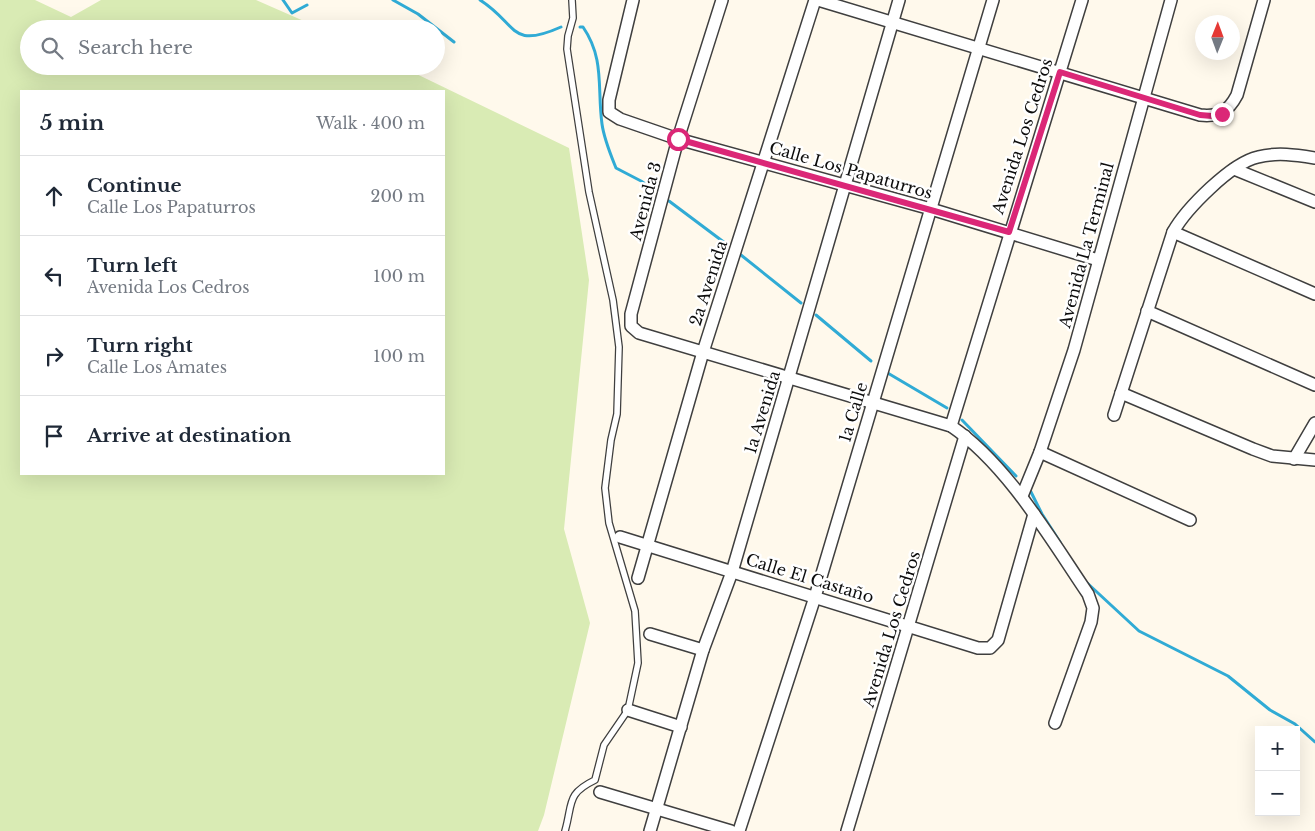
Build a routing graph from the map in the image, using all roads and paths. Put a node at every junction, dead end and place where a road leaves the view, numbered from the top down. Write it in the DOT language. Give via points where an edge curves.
graph roads {
  1 [pos="572,0"];
  2 [pos="633,0"];
  3 [pos="722,0"];
  4 [pos="816,0"];
  5 [pos="899,0"];
  6 [pos="993,0"];
  7 [pos="1082,0"];
  8 [pos="1171,0"];
  9 [pos="1264,0"];
  10 [pos="891,21"];
  11 [pos="979,49"];
  12 [pos="1060,72"];
  13 [pos="1144,97"];
  14 [pos="678,139"];
  15 [pos="1315,158"];
  16 [pos="764,163"];
  17 [pos="1234,169"];
  18 [pos="846,185"];
  19 [pos="1315,202"];
  20 [pos="931,209"];
  21 [pos="1009,232"];
  22 [pos="1173,232"];
  23 [pos="1098,260"];
  24 [pos="1315,294"];
  25 [pos="1146,311"];
  26 [pos="703,352"];
  27 [pos="790,378"];
  28 [pos="1315,385"];
  29 [pos="1121,393"];
  30 [pos="872,402"];
  31 [pos="1114,415"];
  32 [pos="1315,423"];
  33 [pos="951,426"];
  34 [pos="966,436"];
  35 [pos="1040,452"];
  36 [pos="1294,459"];
  37 [pos="1315,460"];
  38 [pos="1022,496"];
  39 [pos="1034,514"];
  40 [pos="1190,520"];
  41 [pos="620,537"];
  42 [pos="647,545"];
  43 [pos="732,572"];
  44 [pos="638,578"];
  45 [pos="815,596"];
  46 [pos="909,625"];
  47 [pos="650,634"];
  48 [pos="704,650"];
  49 [pos="628,710"];
  50 [pos="1055,723"];
  51 [pos="681,727"];
  52 [pos="600,792"];
  53 [pos="656,809"];
  54 [pos="565,831"];
  55 [pos="650,831"];
  56 [pos="731,831"];
  57 [pos="739,831"];
  58 [pos="848,831"];
  1 -- 49 [label="lane" via="573,18 567,49 589,192 613,300 619,346 617,414 605,488 609,523 634,611 638,662"];
  2 -- 14 [label="street, Calle Los Papaturros" via="609,100 610,112 620,119"];
  3 -- 14 [label="street, Avenida 3"];
  4 -- 10 [label="street"];
  4 -- 16 [label="street, 2a Avenida"];
  5 -- 10 [label="street, 1a Avenida"];
  6 -- 11 [label="street, 1a Calle"];
  7 -- 12 [label="street, Avenida Los Cedros"];
  8 -- 13 [label="street, Avenida La Terminal"];
  9 -- 13 [label="street" via="1237,95 1222,114 1200,115"];
  10 -- 11 [label="street"];
  10 -- 18 [label="street, 1a Avenida"];
  11 -- 12 [label="street"];
  11 -- 20 [label="street, 1a Calle"];
  12 -- 13 [label="street"];
  12 -- 21 [label="street, Avenida Los Cedros"];
  13 -- 23 [label="street, Avenida La Terminal"];
  14 -- 16 [label="street, Calle Los Papaturros"];
  14 -- 26 [label="street, Avenida 3" via="631,314 631,326 639,333"];
  15 -- 17 [label="street" via="1272,154 1256,157"];
  16 -- 18 [label="street, Calle Los Papaturros"];
  16 -- 26 [label="street, 2a Avenida"];
  17 -- 19 [label="street"];
  17 -- 22 [label="street" via="1194,204"];
  18 -- 20 [label="street, Calle Los Papaturros"];
  18 -- 27 [label="street, 1a Avenida"];
  20 -- 21 [label="street, Calle Los Papaturros"];
  20 -- 30 [label="street, 1a Calle"];
  21 -- 23 [label="street, Calle Los Papaturros"];
  21 -- 33 [label="street, Avenida Los Cedros"];
  22 -- 24 [label="street"];
  22 -- 25 [label="street"];
  23 -- 35 [label="street, Avenida La Terminal" via="1074,350"];
  25 -- 28 [label="street"];
  25 -- 29 [label="street"];
  26 -- 27 [label="street"];
  26 -- 42 [label="street, 2a Avenida"];
  27 -- 30 [label="street"];
  27 -- 43 [label="street, 1a Avenida"];
  29 -- 31 [label="street"];
  29 -- 36 [label="street" via="1253,449"];
  30 -- 33 [label="street"];
  30 -- 45 [label="street, 1a Calle"];
  32 -- 36 [label="street"];
  33 -- 34 [label="street"];
  34 -- 38 [label="street"];
  34 -- 46 [label="street, Avenida Los Cedros"];
  35 -- 38 [label="street, Avenida La Terminal"];
  35 -- 40 [label="street"];
  36 -- 37 [label="street"];
  38 -- 39 [label="street"];
  39 -- 46 [label="street, Calle El Castaño" via="998,640 990,648 978,648"];
  39 -- 50 [label="street" via="1088,594 1093,608"];
  41 -- 42 [label="street, Calle El Castaño"];
  42 -- 43 [label="street, Calle El Castaño"];
  42 -- 44 [label="street, 2a Avenida"];
  43 -- 45 [label="street, Calle El Castaño"];
  43 -- 48 [label="street, 1a Avenida"];
  45 -- 46 [label="street, Calle El Castaño"];
  45 -- 57 [label="street, 1a Calle"];
  46 -- 58 [label="street, Avenida Los Cedros"];
  47 -- 48 [label="street"];
  48 -- 51 [label="street, 1a Avenida"];
  49 -- 51 [label="street"];
  49 -- 54 [label="lane" via="604,745 595,780 580,787 572,797"];
  51 -- 53 [label="street, 1a Avenida"];
  52 -- 53 [label="street"];
  53 -- 55 [label="street, 1a Avenida"];
  53 -- 56 [label="street"];
}
